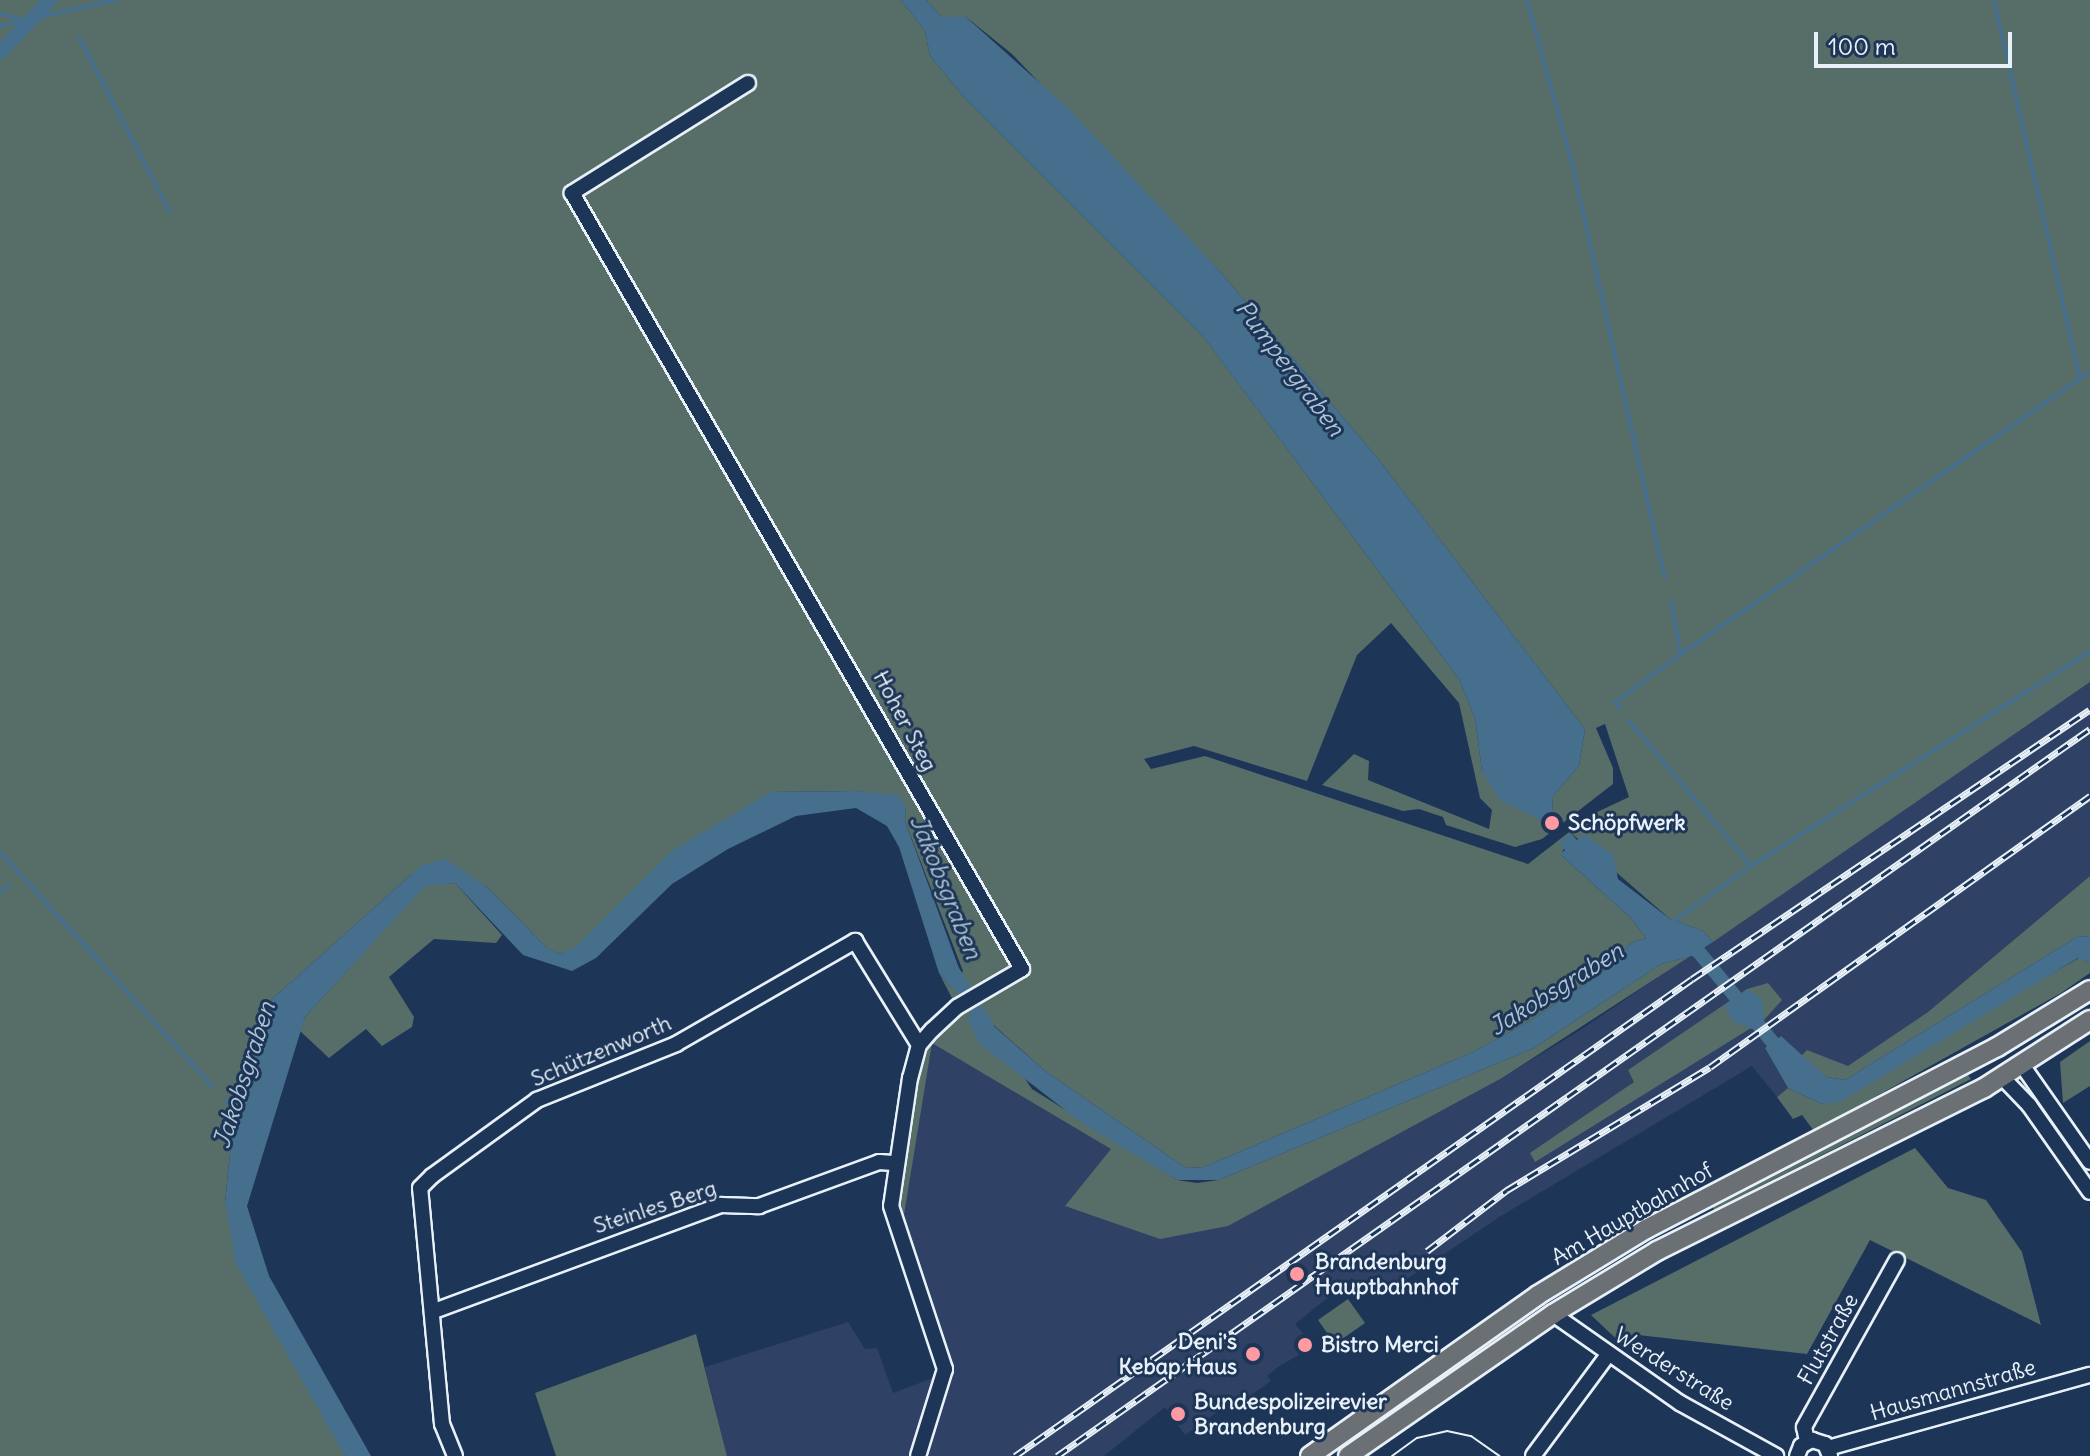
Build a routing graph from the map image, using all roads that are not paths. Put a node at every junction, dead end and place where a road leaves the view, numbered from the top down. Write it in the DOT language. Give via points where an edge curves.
graph roads {
  1 [pos="748,83"];
  2 [pos="2090,990"];
  3 [pos="2090,1020"];
  4 [pos="919,1045"];
  5 [pos="1997,1047"];
  6 [pos="2022,1065"];
  7 [pos="2002,1077"];
  8 [pos="2090,1162"];
  9 [pos="893,1163"];
  10 [pos="2090,1192"];
  11 [pos="1692,1202"];
  12 [pos="1705,1227"];
  13 [pos="1897,1260"];
  14 [pos="1538,1295"];
  15 [pos="434,1311"];
  16 [pos="1553,1314"];
  17 [pos="1607,1356"];
  18 [pos="2090,1375"];
  19 [pos="1807,1441"];
  20 [pos="1829,1452"];
  21 [pos="455,1456"];
  22 [pos="918,1456"];
  23 [pos="1310,1456"];
  24 [pos="1348,1456"];
  25 [pos="1533,1456"];
  26 [pos="1776,1456"];
  27 [pos="1797,1456"];
  1 -- 4 [label="street, Hoher Steg" via="572,193 1022,969 957,1007"];
  2 -- 5 [label="main road, Am Hauptbahnhof"];
  3 -- 6 [label="main road, Am Hauptbahnhof"];
  4 -- 9 [label="street"];
  4 -- 15 [label="street, Schützenworth" via="855,941 676,1044 537,1100 420,1188"];
  5 -- 6 [label="main road"];
  5 -- 7 [label="main road"];
  5 -- 11 [label="main road, Am Hauptbahnhof"];
  6 -- 7 [label="main road, Am Hauptbahnhof"];
  6 -- 8 [label="street"];
  7 -- 10 [label="street" via="2029,1105"];
  7 -- 12 [label="main road, Am Hauptbahnhof"];
  9 -- 15 [label="street, Steinles Berg" via="879,1162 759,1206 721,1205"];
  9 -- 22 [label="street" via="894,1226 945,1369"];
  11 -- 12 [label="main road"];
  11 -- 14 [label="main road, Am Hauptbahnhof"];
  12 -- 16 [label="main road, Am Hauptbahnhof"];
  13 -- 19 [label="street, Flutstraße" via="1804,1427"];
  14 -- 16 [label="main road"];
  14 -- 23 [label="main road, Am Hauptbahnhof"];
  15 -- 21 [label="street, Schützenworth" via="442,1424"];
  16 -- 17 [label="street, Werderstraße"];
  16 -- 24 [label="main road, Am Hauptbahnhof"];
  17 -- 25 [label="street"];
  17 -- 26 [label="street, Werderstraße"];
  18 -- 20 [label="street, Hausmannstraße"];
  19 -- 20 [label="street" via="1817,1440"];
  19 -- 27 [label="street"];
}
